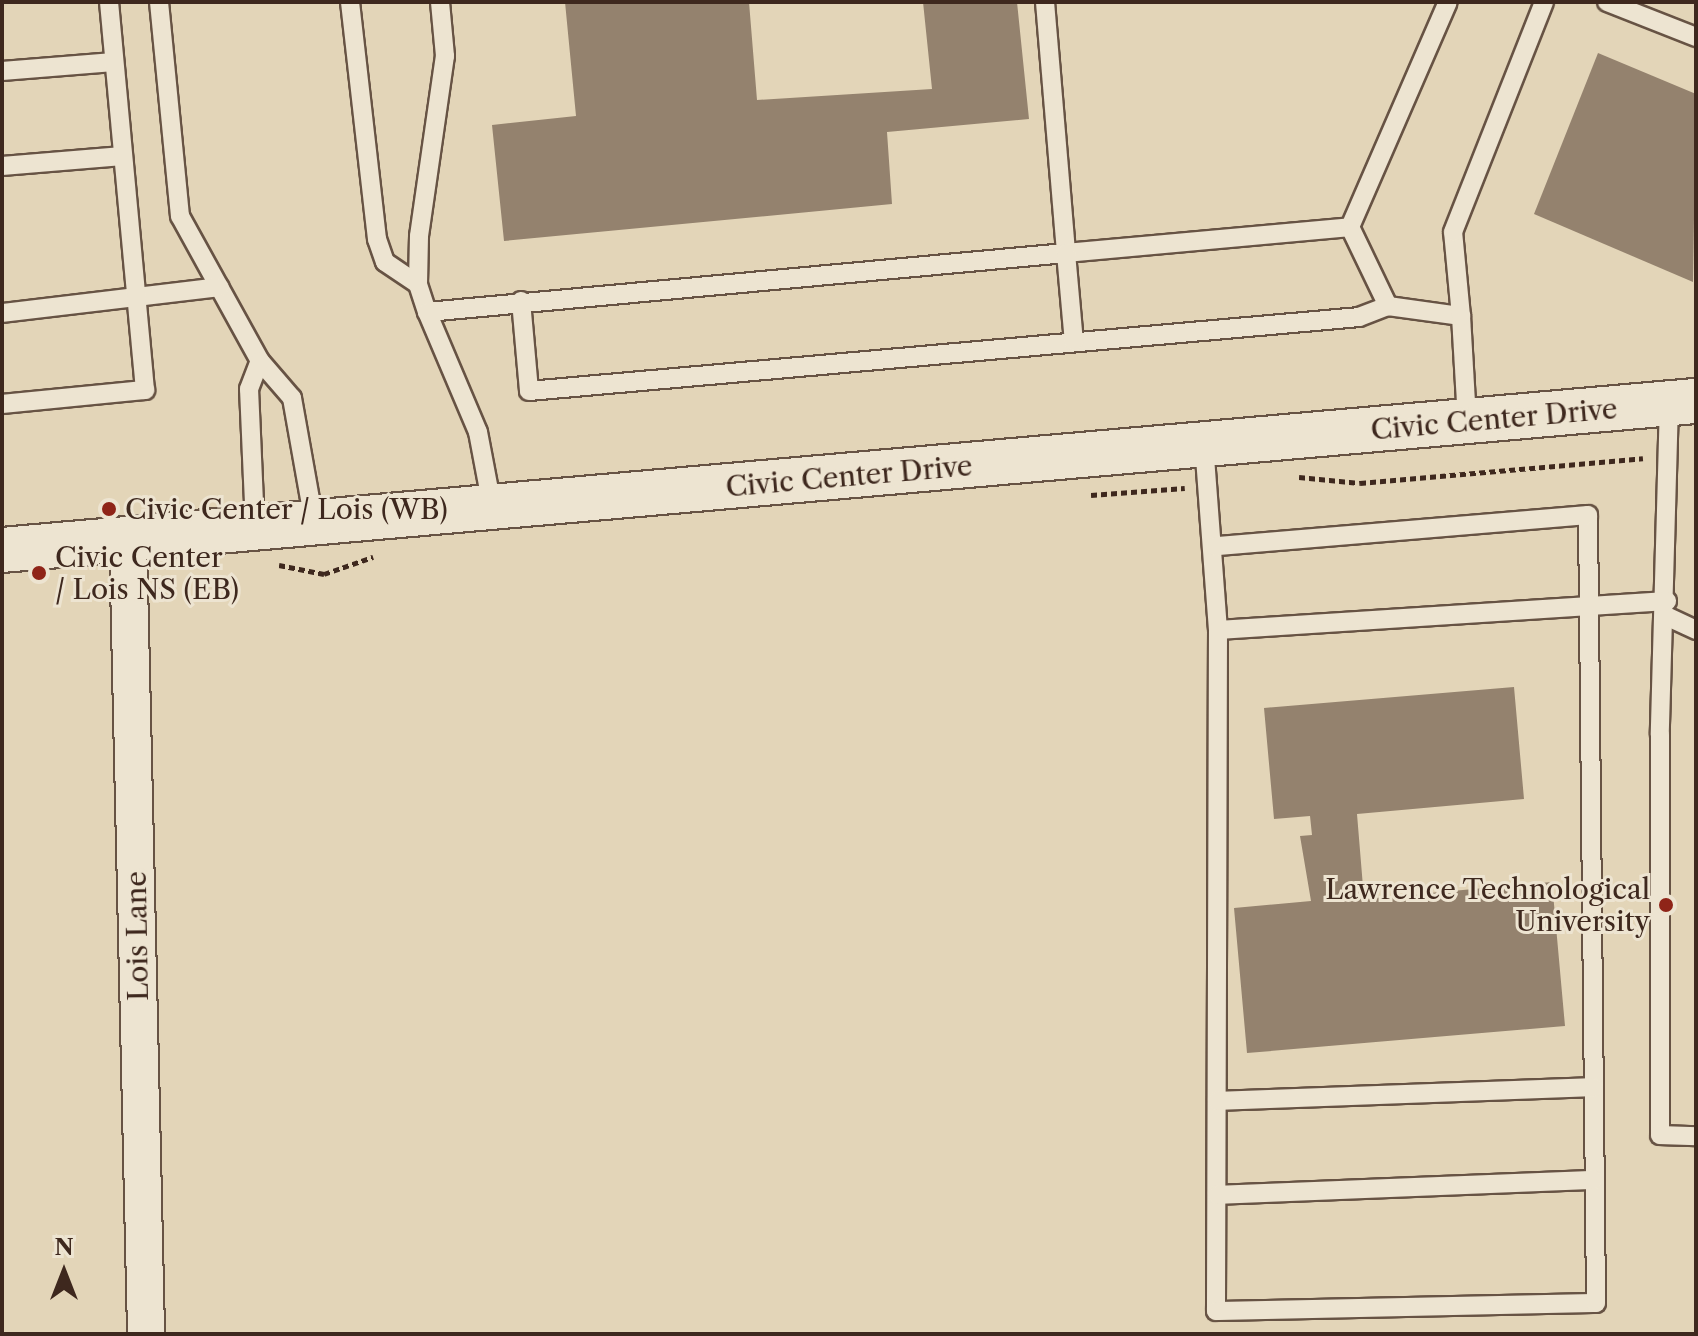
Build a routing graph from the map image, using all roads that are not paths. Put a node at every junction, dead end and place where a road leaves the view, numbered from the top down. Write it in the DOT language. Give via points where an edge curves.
graph roads {
  1 [pos="109,2"];
  2 [pos="159,2"];
  3 [pos="350,2"];
  4 [pos="440,2"];
  5 [pos="1045,2"];
  6 [pos="1448,2"];
  7 [pos="1544,2"];
  8 [pos="1607,2"];
  9 [pos="1696,37"];
  10 [pos="114,62"];
  11 [pos="2,71"];
  12 [pos="123,156"];
  13 [pos="2,166"];
  14 [pos="1350,227"];
  15 [pos="1066,253"];
  16 [pos="418,284"];
  17 [pos="219,287"];
  18 [pos="136,301"];
  19 [pos="521,301"];
  20 [pos="1388,306"];
  21 [pos="427,312"];
  22 [pos="2,313"];
  23 [pos="1461,316"];
  24 [pos="1074,342"];
  25 [pos="260,361"];
  26 [pos="1682,402"];
  27 [pos="2,404"];
  28 [pos="1467,421"];
  29 [pos="1204,444"];
  30 [pos="492,506"];
  31 [pos="314,521"];
  32 [pos="255,526"];
  33 [pos="128,538"];
  34 [pos="1215,546"];
  35 [pos="2,550"];
  36 [pos="1589,601"];
  37 [pos="1666,608"];
  38 [pos="1218,630"];
  39 [pos="1696,630"];
  40 [pos="1594,1087"];
  41 [pos="1217,1101"];
  42 [pos="1696,1136"];
  43 [pos="1594,1180"];
  44 [pos="1217,1195"];
  45 [pos="146,1334"];
  1 -- 10 [label="lane"];
  2 -- 17 [label="lane" via="180,216"];
  3 -- 16 [label="lane" via="377,239 385,262"];
  4 -- 16 [label="lane" via="445,56"];
  5 -- 15 [label="lane"];
  6 -- 14 [label="lane"];
  7 -- 23 [label="lane" via="1453,232"];
  8 -- 9 [label="lane"];
  10 -- 11 [label="lane"];
  10 -- 12 [label="lane"];
  12 -- 13 [label="lane"];
  12 -- 18 [label="lane"];
  14 -- 15 [label="lane"];
  14 -- 20 [label="lane"];
  15 -- 19 [label="lane"];
  15 -- 24 [label="lane"];
  16 -- 21 [label="lane"];
  17 -- 18 [label="lane"];
  17 -- 25 [label="lane"];
  18 -- 22 [label="lane"];
  18 -- 27 [label="lane" via="145,390"];
  19 -- 21 [label="lane"];
  19 -- 24 [label="lane" via="529,391"];
  20 -- 23 [label="lane"];
  20 -- 24 [label="lane" via="1359,317"];
  21 -- 30 [label="lane" via="478,432"];
  23 -- 28 [label="lane"];
  25 -- 31 [label="lane" via="292,398 301,424"];
  25 -- 32 [label="lane" via="249,389"];
  26 -- 28 [label="street, Civic Center Drive"];
  26 -- 37 [label="lane" via="1667,456"];
  28 -- 29 [label="street, Civic Center Drive"];
  29 -- 30 [label="street, Civic Center Drive"];
  29 -- 34 [label="lane"];
  30 -- 31 [label="street, Civic Center Drive"];
  31 -- 32 [label="street, Civic Center Drive"];
  32 -- 33 [label="street, Civic Center Drive"];
  33 -- 35 [label="street, Civic Center Drive"];
  33 -- 45 [label="street, Lois Lane"];
  34 -- 36 [label="lane" via="1588,515"];
  34 -- 38 [label="lane"];
  36 -- 37 [label="lane"];
  36 -- 38 [label="lane"];
  36 -- 40 [label="lane"];
  37 -- 39 [label="lane"];
  37 -- 42 [label="lane" via="1660,735 1660,1135"];
  38 -- 41 [label="lane"];
  40 -- 41 [label="lane"];
  40 -- 43 [label="lane"];
  41 -- 44 [label="lane"];
  43 -- 44 [label="lane"];
  43 -- 44 [label="lane" via="1596,1303 1216,1311"];
}
